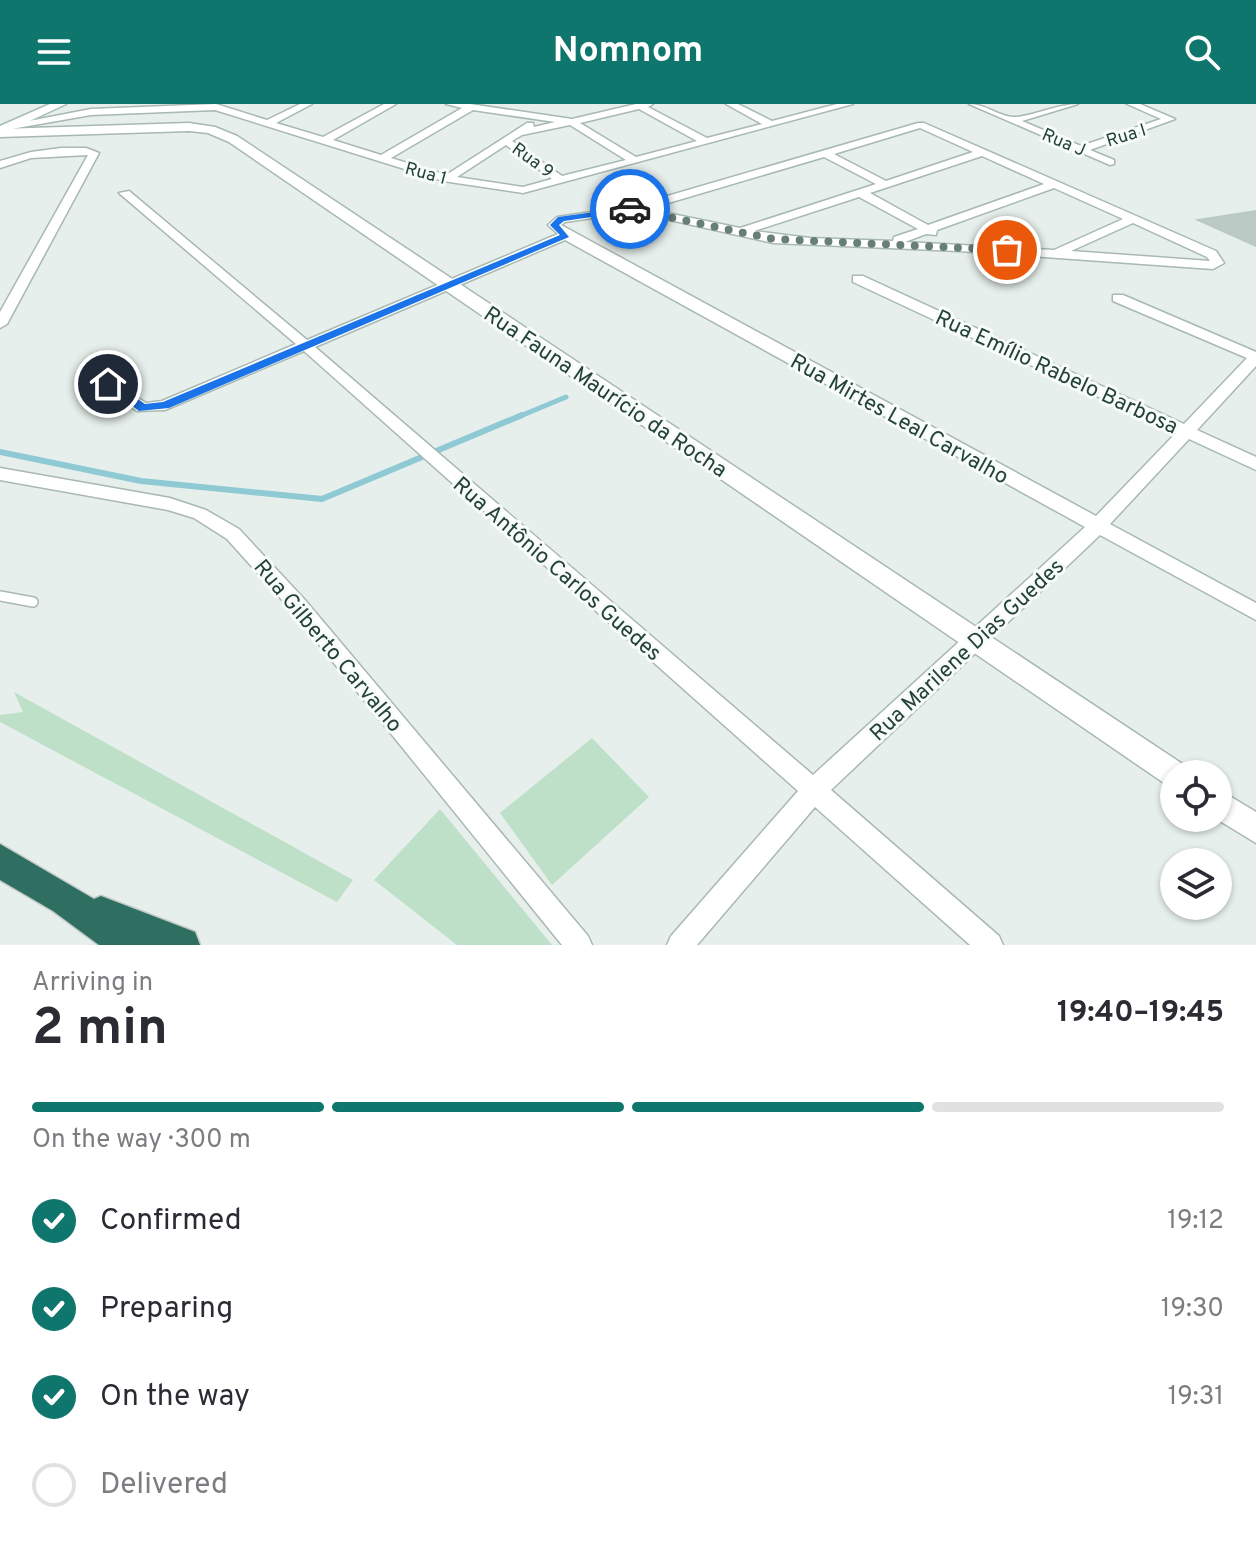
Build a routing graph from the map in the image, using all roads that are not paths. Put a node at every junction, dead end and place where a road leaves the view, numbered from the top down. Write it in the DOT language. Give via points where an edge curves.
graph roads {
  1 [pos="60,104"];
  2 [pos="105,104"];
  3 [pos="307,104"];
  4 [pos="391,104"];
  5 [pos="451,104"];
  6 [pos="731,104"];
  7 [pos="848,104"];
  8 [pos="974,104"];
  9 [pos="1073,104"];
  10 [pos="1132,104"];
  11 [pos="644,105"];
  12 [pos="219,106"];
  13 [pos="825,106"];
  14 [pos="471,107"];
  15 [pos="91,112"];
  16 [pos="538,118"];
  17 [pos="1014,120"];
  18 [pos="572,122"];
  19 [pos="266,124"];
  20 [pos="772,125"];
  21 [pos="1,131"];
  22 [pos="521,132"];
  23 [pos="506,141"];
  24 [pos="322,142"];
  25 [pos="707,142"];
  26 [pos="1082,149"];
  27 [pos="984,152"];
  28 [pos="825,153"];
  29 [pos="380,160"];
  30 [pos="635,161"];
  31 [pos="1110,162"];
  32 [pos="0,165"];
  33 [pos="447,179"];
  34 [pos="560,180"];
  35 [pos="1054,184"];
  36 [pos="886,185"];
  37 [pos="125,193"];
  38 [pos="861,193"];
  39 [pos="634,209"];
  40 [pos="1133,219"];
  41 [pos="928,230"];
  42 [pos="740,232"];
  43 [pos="566,235"];
  44 [pos="883,245"];
  45 [pos="959,247"];
  46 [pos="1055,254"];
  47 [pos="858,279"];
  48 [pos="449,285"];
  49 [pos="1118,298"];
  50 [pos="0,324"];
  51 [pos="305,345"];
  52 [pos="1256,357"];
  53 [pos="108,384"];
  54 [pos="1186,431"];
  55 [pos="1256,464"];
  56 [pos="0,474"];
  57 [pos="1098,526"];
  58 [pos="0,596"];
  59 [pos="33,602"];
  60 [pos="1256,612"];
  61 [pos="975,641"];
  62 [pos="1160,765"];
  63 [pos="813,791"];
  64 [pos="1232,813"];
  65 [pos="1256,829"];
  66 [pos="0,861"];
  67 [pos="65,899"];
  68 [pos="129,945"];
  69 [pos="182,945"];
  70 [pos="579,945"];
  71 [pos="680,945"];
  72 [pos="990,945"];
  1 -- 21 [label="main road"];
  2 -- 15 [label="street"];
  3 -- 19 [label="street"];
  4 -- 24 [label="street"];
  5 -- 14 [label="street"];
  6 -- 20 [label="street"];
  7 -- 13 [label="street, Rua 1"];
  8 -- 17 [label="street, Rua J"];
  9 -- 17 [label="street"];
  10 -- 26 [label="street, Rua I" via="1170,119"];
  11 -- 18 [label="street"];
  11 -- 25 [label="street"];
  12 -- 15 [label="street, Rua 1"];
  12 -- 19 [label="street, Rua 1"];
  13 -- 20 [label="street, Rua 1"];
  14 -- 16 [label="street"];
  14 -- 29 [label="street"];
  15 -- 21 [label="street, Rua 1"];
  16 -- 18 [label="street"];
  16 -- 22 [label="street"];
  17 -- 26 [label="street, Rua J"];
  18 -- 22 [label="street"];
  18 -- 30 [label="street"];
  19 -- 24 [label="street, Rua 1"];
  20 -- 25 [label="street, Rua 1"];
  21 -- 48 [label="street, Rua Fauna Maurício da Rocha" via="211,130 233,139"];
  22 -- 23 [label="street"];
  23 -- 33 [label="street"];
  23 -- 34 [label="street, Rua 9"];
  24 -- 29 [label="street, Rua 1"];
  25 -- 30 [label="street, Rua 1"];
  26 -- 31 [label="street, Rua J"];
  27 -- 28 [label="street" via="921,125"];
  27 -- 35 [label="street"];
  27 -- 36 [label="street"];
  28 -- 36 [label="street"];
  28 -- 39 [label="street"];
  29 -- 33 [label="street, Rua 1"];
  30 -- 34 [label="street, Rua 1"];
  32 -- 50 [label="street" via="15,158 94,153"];
  33 -- 34 [label="street, Rua 1" via="509,190"];
  35 -- 40 [label="street"];
  35 -- 41 [label="street"];
  36 -- 38 [label="street"];
  37 -- 51 [label="street, Rua Antônio Carlos Guedes"];
  38 -- 41 [label="street"];
  38 -- 42 [label="street"];
  39 -- 42 [label="street"];
  39 -- 43 [label="street" via="561,219 554,225"];
  40 -- 46 [label="street"];
  40 -- 46 [label="street" via="1212,254 1218,263"];
  41 -- 44 [label="street"];
  41 -- 45 [label="street"];
  42 -- 44 [label="street"];
  43 -- 48 [label="street"];
  43 -- 57 [label="street, Rua Mirtes Leal Carvalho"];
  44 -- 45 [label="street"];
  45 -- 46 [label="street"];
  47 -- 54 [label="street, Rua Emílio Rabelo Barbosa"];
  48 -- 51 [label="street"];
  48 -- 61 [label="street, Rua Fauna Maurício da Rocha"];
  49 -- 52 [label="street"];
  51 -- 53 [label="street" via="154,408 137,406"];
  51 -- 63 [label="street, Rua Antônio Carlos Guedes"];
  52 -- 54 [label="street, Rua Marilene Dias Guedes"];
  54 -- 55 [label="street, Rua Emílio Rabelo Barbosa"];
  54 -- 57 [label="street, Rua Marilene Dias Guedes"];
  56 -- 70 [label="street, Rua Gilberto Carvalho" via="170,504 233,534 298,605"];
  57 -- 60 [label="street, Rua Mirtes Leal Carvalho"];
  57 -- 61 [label="street, Rua Marilene Dias Guedes"];
  58 -- 59 [label="lane"];
  61 -- 62 [label="street, Rua Fauna Maurício da Rocha"];
  61 -- 63 [label="street, Rua Marilene Dias Guedes"];
  63 -- 71 [label="street, Rua Marilene Dias Guedes"];
  63 -- 72 [label="street, Rua Antônio Carlos Guedes"];
  64 -- 65 [label="street"];
  66 -- 67 [label="highway"];
  67 -- 68 [label="highway"];
  67 -- 69 [label="highway"];
}
